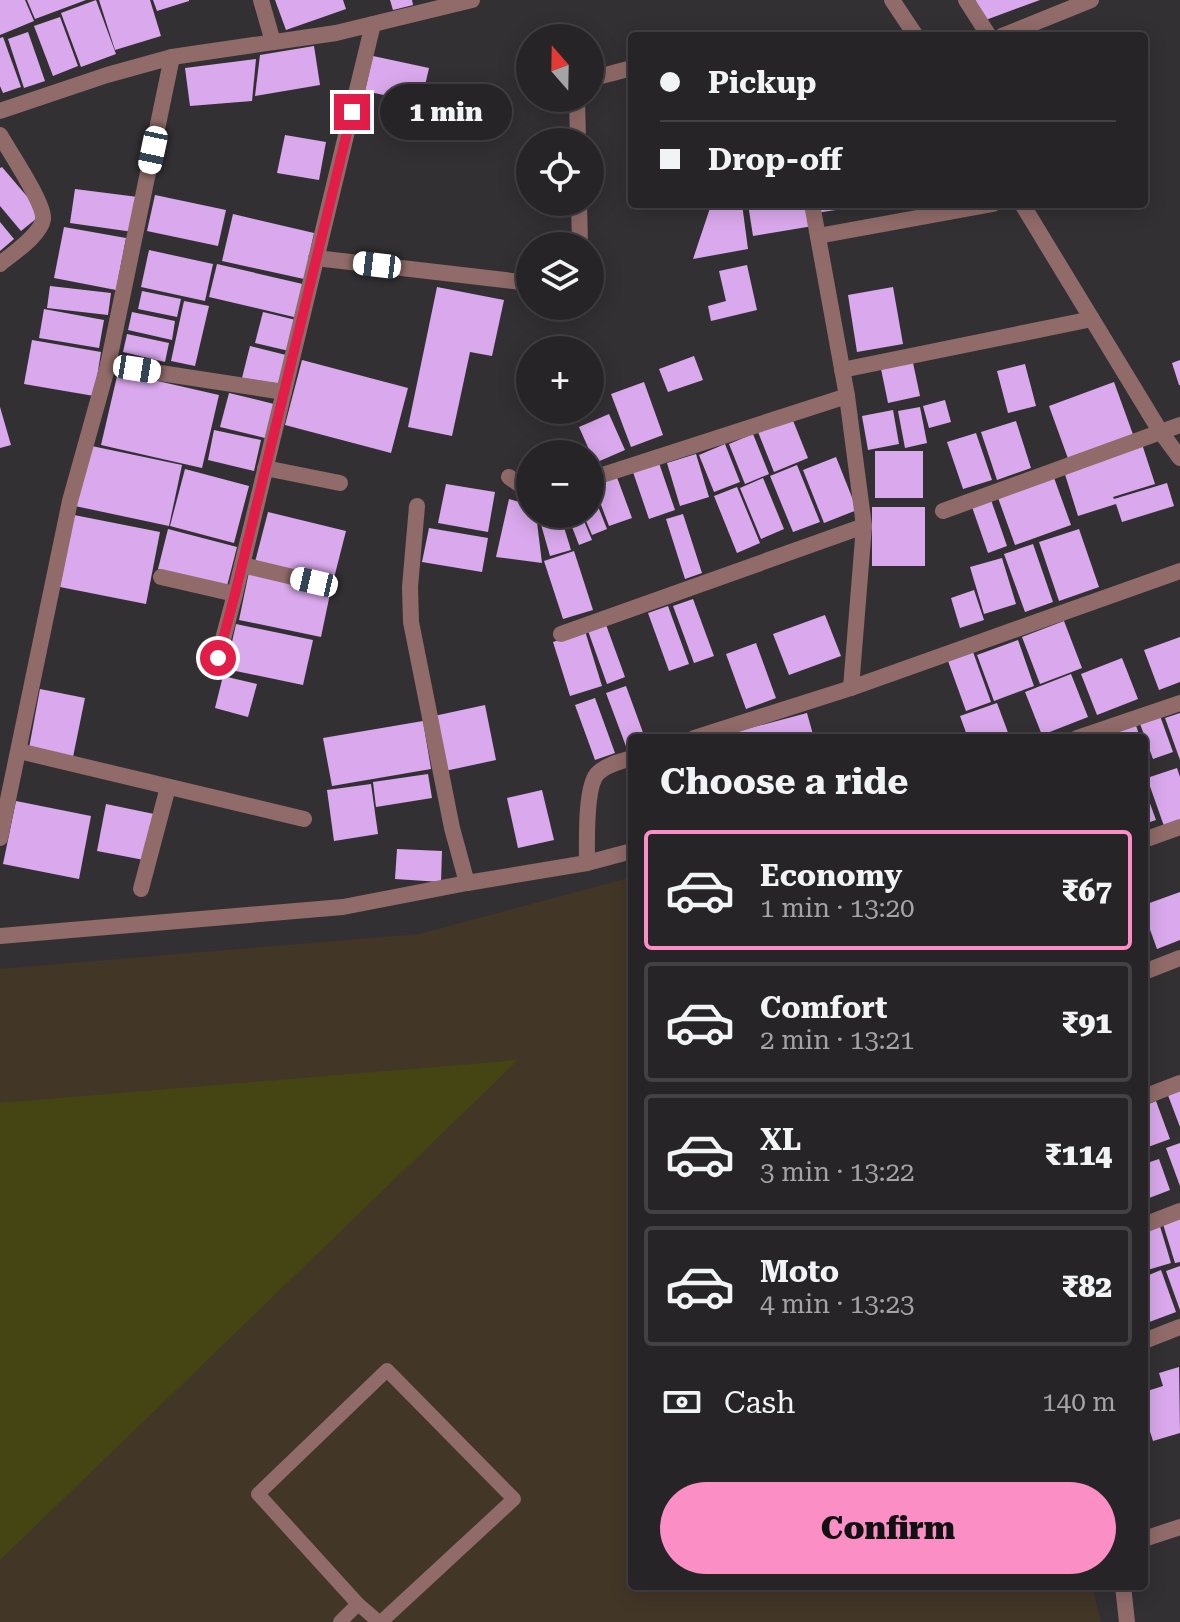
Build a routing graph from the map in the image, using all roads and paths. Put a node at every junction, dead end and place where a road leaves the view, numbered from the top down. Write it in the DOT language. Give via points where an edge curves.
graph roads {
  1 [pos="261,0"];
  2 [pos="472,0"];
  3 [pos="892,0"];
  4 [pos="966,0"];
  5 [pos="1091,0"];
  6 [pos="373,24"];
  7 [pos="913,32"];
  8 [pos="986,32"];
  9 [pos="1012,32"];
  10 [pos="273,42"];
  11 [pos="172,57"];
  12 [pos="628,69"];
  13 [pos="604,75"];
  14 [pos="0,111"];
  15 [pos="0,135"];
  16 [pos="813,208"];
  17 [pos="971,208"];
  18 [pos="1024,208"];
  19 [pos="818,236"];
  20 [pos="316,258"];
  21 [pos="0,264"];
  22 [pos="516,281"];
  23 [pos="1092,319"];
  24 [pos="108,365"];
  25 [pos="842,370"];
  26 [pos="284,392"];
  27 [pos="847,396"];
  28 [pos="1180,425"];
  29 [pos="1160,431"];
  30 [pos="1180,458"];
  31 [pos="265,468"];
  32 [pos="604,474"];
  33 [pos="509,477"];
  34 [pos="516,482"];
  35 [pos="340,483"];
  36 [pos="417,506"];
  37 [pos="943,511"];
  38 [pos="864,526"];
  39 [pos="242,565"];
  40 [pos="1180,571"];
  41 [pos="161,577"];
  42 [pos="314,582"];
  43 [pos="235,594"];
  44 [pos="561,634"];
  45 [pos="218,658"];
  46 [pos="851,688"];
  47 [pos="1180,703"];
  48 [pos="707,734"];
  49 [pos="1089,734"];
  50 [pos="19,751"];
  51 [pos="628,759"];
  52 [pos="168,787"];
  53 [pos="304,819"];
  54 [pos="1180,827"];
  55 [pos="0,838"];
  56 [pos="1148,839"];
  57 [pos="628,852"];
  58 [pos="587,863"];
  59 [pos="467,883"];
  60 [pos="141,889"];
  61 [pos="0,936"];
  62 [pos="1180,958"];
  63 [pos="1148,970"];
  64 [pos="1180,1083"];
  65 [pos="1148,1095"];
  66 [pos="1180,1211"];
  67 [pos="1148,1223"];
  68 [pos="1180,1327"];
  69 [pos="1148,1339"];
  70 [pos="1180,1527"];
  71 [pos="1148,1538"];
  72 [pos="1123,1590"];
  73 [pos="358,1604"];
  74 [pos="340,1622"];
  75 [pos="380,1622"];
  76 [pos="1127,1622"];
  1 -- 10 [label="street"];
  2 -- 6 [label="street"];
  3 -- 7 [label="street"];
  4 -- 8 [label="street"];
  5 -- 9 [label="street"];
  6 -- 10 [label="street"];
  6 -- 20 [label="street"];
  10 -- 11 [label="street"];
  11 -- 14 [label="street"];
  11 -- 24 [label="street"];
  12 -- 13 [label="street"];
  15 -- 21 [label="street" via="41,206 43,220 35,235"];
  16 -- 19 [label="street"];
  17 -- 19 [label="street"];
  18 -- 23 [label="street"];
  19 -- 25 [label="street"];
  20 -- 22 [label="street"];
  20 -- 26 [label="street"];
  23 -- 25 [label="street"];
  23 -- 29 [label="street"];
  24 -- 26 [label="street"];
  24 -- 50 [label="street" via="70,501"];
  25 -- 27 [label="street"];
  26 -- 31 [label="street"];
  27 -- 32 [label="street"];
  27 -- 38 [label="street"];
  28 -- 29 [label="street"];
  29 -- 30 [label="street"];
  29 -- 37 [label="street"];
  31 -- 35 [label="street"];
  31 -- 39 [label="street"];
  33 -- 34 [label="street"];
  36 -- 59 [label="street" via="411,622"];
  38 -- 44 [label="street"];
  38 -- 46 [label="street"];
  39 -- 42 [label="street"];
  39 -- 43 [label="street"];
  40 -- 46 [label="street"];
  41 -- 43 [label="street"];
  43 -- 45 [label="street"];
  46 -- 48 [label="street"];
  47 -- 49 [label="street"];
  50 -- 52 [label="street"];
  50 -- 55 [label="street"];
  51 -- 58 [label="street" via="598,773 590,788"];
  52 -- 53 [label="street"];
  52 -- 60 [label="street"];
  54 -- 56 [label="street"];
  57 -- 58 [label="street"];
  58 -- 59 [label="street"];
  59 -- 61 [label="street" via="343,907"];
  62 -- 63 [label="street"];
  64 -- 65 [label="street"];
  66 -- 67 [label="street"];
  68 -- 69 [label="street"];
  70 -- 71 [label="street"];
  72 -- 76 [label="street"];
  73 -- 74 [label="lane"];
  73 -- 75 [label="lane"];
  73 -- 75 [label="lane" via="258,1494 387,1370 514,1499"];
}
